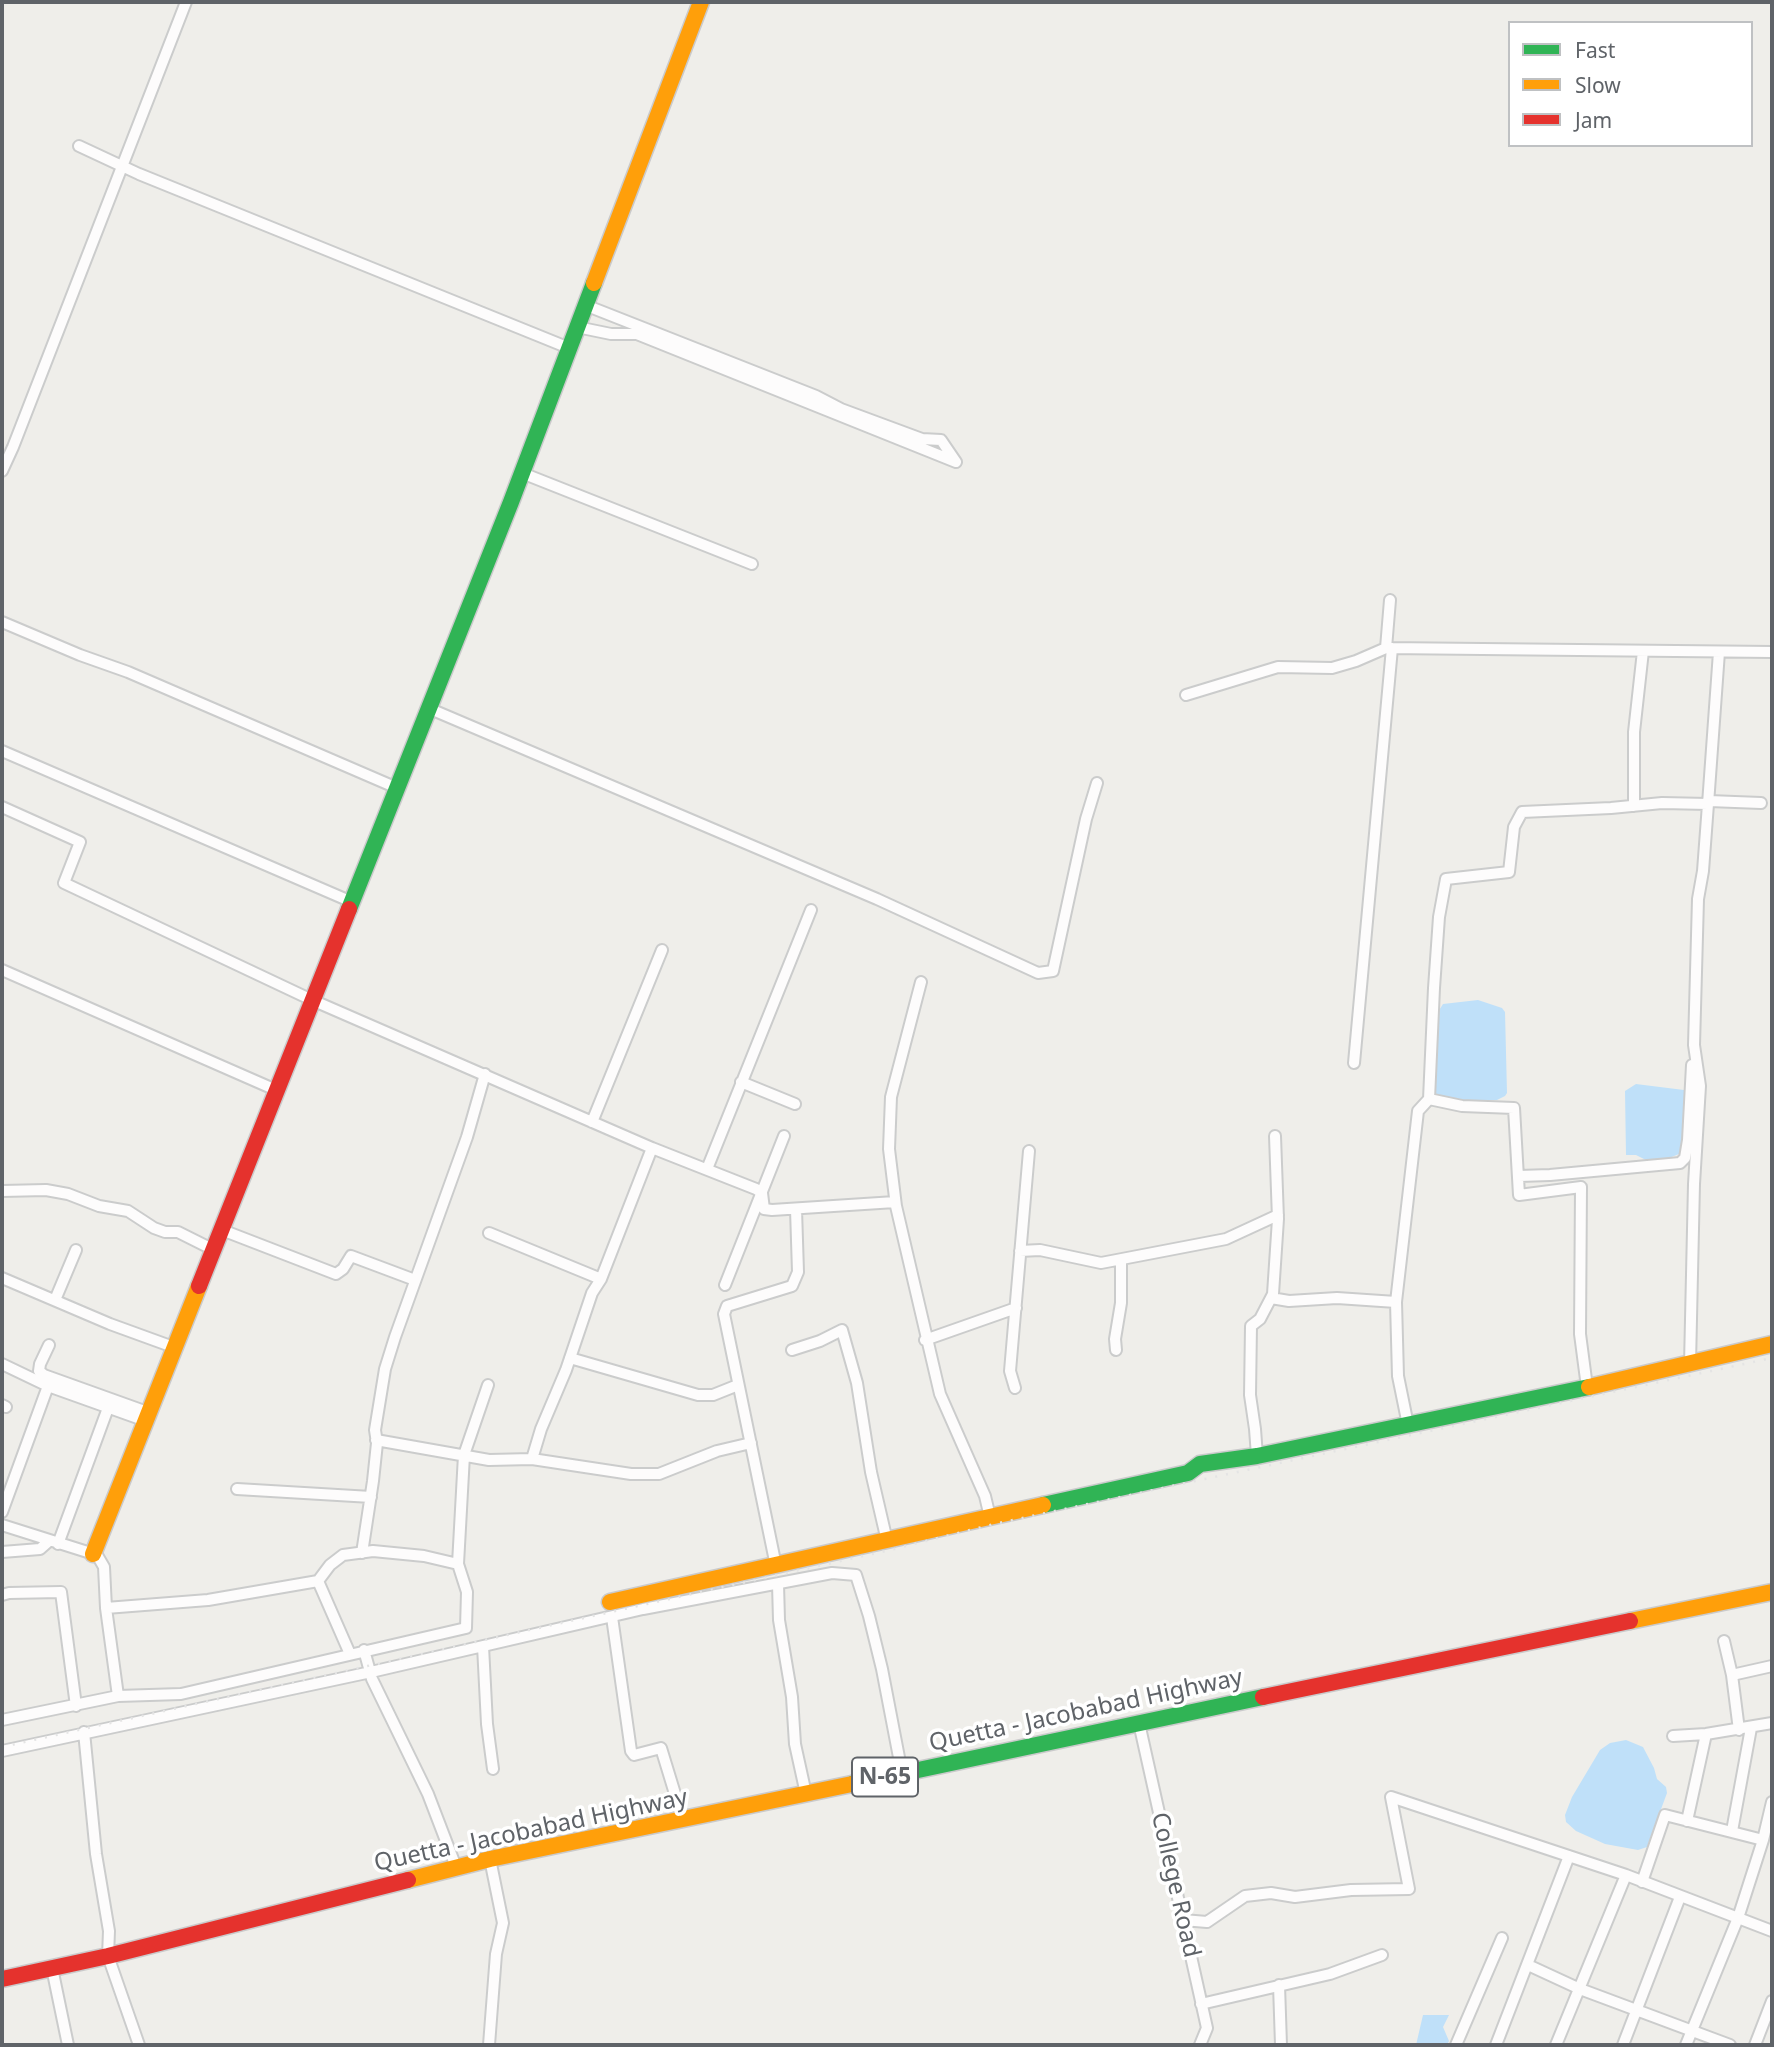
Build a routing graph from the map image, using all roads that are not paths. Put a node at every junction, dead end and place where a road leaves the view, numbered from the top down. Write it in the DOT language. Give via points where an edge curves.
graph roads {
  1 [pos="186,2"];
  2 [pos="701,2"];
  3 [pos="79,146"];
  4 [pos="122,165"];
  5 [pos="585,305"];
  6 [pos="577,327"];
  7 [pos="569,348"];
  8 [pos="2,471"];
  9 [pos="522,473"];
  10 [pos="751,564"];
  11 [pos="1390,600"];
  12 [pos="2,622"];
  13 [pos="1389,648"];
  14 [pos="1643,651"];
  15 [pos="1719,652"];
  16 [pos="1772,652"];
  17 [pos="1186,695"];
  18 [pos="428,708"];
  19 [pos="2,751"];
  20 [pos="1097,783"];
  21 [pos="397,789"];
  22 [pos="1709,802"];
  23 [pos="1761,803"];
  24 [pos="1634,806"];
  25 [pos="2,807"];
  26 [pos="352,902"];
  27 [pos="811,911"];
  28 [pos="662,950"];
  29 [pos="2,970"];
  30 [pos="921,982"];
  31 [pos="312,1000"];
  32 [pos="1694,1045"];
  33 [pos="1354,1063"];
  34 [pos="485,1074"];
  35 [pos="741,1082"];
  36 [pos="276,1090"];
  37 [pos="1429,1099"];
  38 [pos="795,1104"];
  39 [pos="592,1122"];
  40 [pos="784,1136"];
  41 [pos="1275,1136"];
  42 [pos="652,1148"];
  43 [pos="1029,1151"];
  44 [pos="707,1169"];
  45 [pos="1519,1176"];
  46 [pos="2,1191"];
  47 [pos="762,1193"];
  48 [pos="895,1202"];
  49 [pos="796,1209"];
  50 [pos="1278,1215"];
  51 [pos="222,1230"];
  52 [pos="489,1233"];
  53 [pos="76,1250"];
  54 [pos="214,1250"];
  55 [pos="1020,1251"];
  56 [pos="1121,1260"];
  57 [pos="2,1278"];
  58 [pos="601,1279"];
  59 [pos="415,1280"];
  60 [pos="725,1285"];
  61 [pos="1271,1298"];
  62 [pos="55,1300"];
  63 [pos="1396,1302"];
  64 [pos="1016,1308"];
  65 [pos="925,1340"];
  66 [pos="1772,1344"];
  67 [pos="49,1345"];
  68 [pos="176,1348"];
  69 [pos="792,1350"];
  70 [pos="1116,1350"];
  71 [pos="570,1358"];
  72 [pos="2,1364"];
  73 [pos="1690,1364"];
  74 [pos="488,1385"];
  75 [pos="738,1385"];
  76 [pos="48,1386"];
  77 [pos="1587,1387"];
  78 [pos="1015,1388"];
  79 [pos="108,1408"];
  80 [pos="148,1417"];
  81 [pos="1408,1425"];
  82 [pos="376,1440"];
  83 [pos="751,1443"];
  84 [pos="464,1455"];
  85 [pos="1257,1457"];
  86 [pos="532,1459"];
  87 [pos="237,1489"];
  88 [pos="371,1497"];
  89 [pos="2,1512"];
  90 [pos="990,1517"];
  91 [pos="2,1525"];
  92 [pos="887,1541"];
  93 [pos="54,1542"];
  94 [pos="2,1552"];
  95 [pos="362,1553"];
  96 [pos="93,1554"];
  97 [pos="458,1564"];
  98 [pos="776,1566"];
  99 [pos="318,1581"];
  100 [pos="778,1584"];
  101 [pos="1772,1592"];
  102 [pos="2,1595"];
  103 [pos="106,1608"];
  104 [pos="611,1610"];
  105 [pos="1724,1641"];
  106 [pos="483,1646"];
  107 [pos="364,1650"];
  108 [pos="349,1654"];
  109 [pos="1772,1666"];
  110 [pos="371,1671"];
  111 [pos="1732,1675"];
  112 [pos="118,1696"];
  113 [pos="76,1706"];
  114 [pos="2,1720"];
  115 [pos="1139,1723"];
  116 [pos="1772,1723"];
  117 [pos="1745,1729"];
  118 [pos="84,1731"];
  119 [pos="1706,1734"];
  120 [pos="1673,1736"];
  121 [pos="2,1751"];
  122 [pos="493,1769"];
  123 [pos="902,1773"];
  124 [pos="806,1794"];
  125 [pos="1772,1802"];
  126 [pos="683,1821"];
  127 [pos="1687,1821"];
  128 [pos="1732,1831"];
  129 [pos="1763,1840"];
  130 [pos="1569,1856"];
  131 [pos="490,1859"];
  132 [pos="456,1867"];
  133 [pos="1626,1875"];
  134 [pos="1642,1882"];
  135 [pos="1680,1897"];
  136 [pos="1738,1918"];
  137 [pos="1183,1920"];
  138 [pos="1772,1931"];
  139 [pos="1502,1938"];
  140 [pos="1382,1955"];
  141 [pos="108,1956"];
  142 [pos="1528,1965"];
  143 [pos="52,1968"];
  144 [pos="2,1979"];
  145 [pos="1279,1986"];
  146 [pos="1580,1989"];
  147 [pos="1772,2001"];
  148 [pos="1201,2004"];
  149 [pos="1637,2011"];
  150 [pos="1692,2030"];
  151 [pos="68,2045"];
  152 [pos="139,2045"];
  153 [pos="489,2045"];
  154 [pos="1200,2045"];
  155 [pos="1281,2045"];
  156 [pos="1457,2045"];
  157 [pos="1496,2045"];
  158 [pos="1556,2045"];
  159 [pos="1623,2045"];
  160 [pos="1686,2045"];
  161 [pos="1730,2045"];
  162 [pos="1755,2045"];
  1 -- 4 [label="street"];
  2 -- 5 [label="main road"];
  3 -- 4 [label="street"];
  4 -- 7 [label="street"];
  4 -- 8 [label="street"];
  5 -- 6 [label="main road"];
  5 -- 6 [label="street" via="841,409 922,439 941,440 956,463 637,334"];
  6 -- 7 [label="main road"];
  7 -- 9 [label="main road"];
  9 -- 10 [label="street"];
  9 -- 18 [label="main road"];
  11 -- 13 [label="street"];
  12 -- 21 [label="street"];
  13 -- 14 [label="street"];
  13 -- 17 [label="street" via="1332,668 1278,667"];
  13 -- 33 [label="street"];
  14 -- 15 [label="street"];
  14 -- 24 [label="street" via="1634,733"];
  15 -- 16 [label="street"];
  15 -- 22 [label="street"];
  18 -- 20 [label="street" via="877,899 1038,973 1053,971"];
  18 -- 21 [label="main road"];
  19 -- 26 [label="street"];
  21 -- 26 [label="main road"];
  22 -- 23 [label="street"];
  22 -- 24 [label="street"];
  22 -- 32 [label="street" via="1698,899"];
  24 -- 37 [label="street" via="1522,811 1514,827 1509,872 1446,879 1439,917"];
  25 -- 31 [label="street" via="79,842 64,883"];
  26 -- 31 [label="main road"];
  27 -- 35 [label="street"];
  28 -- 39 [label="street"];
  29 -- 36 [label="street"];
  30 -- 48 [label="street" via="891,1097 889,1149"];
  31 -- 34 [label="street"];
  31 -- 36 [label="main road"];
  32 -- 45 [label="street" via="1688,1140 1680,1163"];
  32 -- 73 [label="street" via="1700,1086"];
  34 -- 39 [label="street"];
  34 -- 59 [label="street"];
  35 -- 38 [label="street"];
  35 -- 44 [label="street"];
  36 -- 51 [label="main road"];
  37 -- 45 [label="street" via="1514,1108"];
  37 -- 63 [label="street" via="1418,1111"];
  39 -- 42 [label="street"];
  40 -- 47 [label="street"];
  41 -- 50 [label="street"];
  42 -- 44 [label="street"];
  42 -- 58 [label="street"];
  43 -- 55 [label="street"];
  44 -- 47 [label="street"];
  45 -- 77 [label="street" via="1518,1195 1581,1187 1580,1335"];
  46 -- 54 [label="street" via="68,1194 128,1211 154,1228 178,1232"];
  47 -- 49 [label="street" via="764,1209"];
  47 -- 60 [label="street"];
  48 -- 49 [label="street"];
  48 -- 65 [label="street"];
  49 -- 75 [label="street" via="798,1272 792,1286 727,1306 724,1314"];
  50 -- 56 [label="street" via="1226,1239"];
  50 -- 61 [label="street"];
  51 -- 54 [label="main road"];
  51 -- 59 [label="street" via="336,1274 351,1256"];
  52 -- 58 [label="street"];
  53 -- 62 [label="street"];
  54 -- 68 [label="main road"];
  55 -- 56 [label="street" via="1040,1250 1101,1263"];
  55 -- 64 [label="street"];
  56 -- 70 [label="street"];
  57 -- 62 [label="street"];
  58 -- 71 [label="street"];
  59 -- 82 [label="street" via="385,1369"];
  61 -- 63 [label="street"];
  61 -- 85 [label="street" via="1251,1326 1250,1395"];
  62 -- 68 [label="street"];
  63 -- 81 [label="street" via="1398,1377"];
  64 -- 65 [label="street"];
  64 -- 78 [label="street" via="1010,1371"];
  65 -- 90 [label="street" via="940,1394"];
  66 -- 73 [label="main road"];
  67 -- 80 [label="street" via="40,1364 44,1375"];
  68 -- 80 [label="main road"];
  69 -- 92 [label="street" via="842,1330 857,1383"];
  71 -- 75 [label="street" via="698,1395 713,1395"];
  71 -- 86 [label="street"];
  72 -- 76 [label="street"];
  73 -- 77 [label="main road"];
  74 -- 84 [label="street"];
  75 -- 83 [label="street"];
  76 -- 79 [label="street"];
  76 -- 89 [label="street"];
  77 -- 81 [label="main road"];
  79 -- 80 [label="street"];
  79 -- 93 [label="street"];
  80 -- 96 [label="main road"];
  81 -- 85 [label="main road"];
  82 -- 84 [label="street"];
  82 -- 88 [label="street"];
  83 -- 86 [label="street" via="659,1474"];
  83 -- 98 [label="street"];
  84 -- 86 [label="street" via="489,1460"];
  84 -- 97 [label="street"];
  85 -- 90 [label="main road" via="1200,1464 1188,1473"];
  87 -- 88 [label="street"];
  88 -- 95 [label="street"];
  90 -- 92 [label="main road"];
  91 -- 93 [label="street"];
  92 -- 98 [label="main road"];
  93 -- 94 [label="street" via="40,1549"];
  93 -- 96 [label="street"];
  95 -- 97 [label="street" via="424,1556"];
  95 -- 99 [label="street" via="343,1555"];
  96 -- 103 [label="street" via="104,1567"];
  97 -- 107 [label="street" via="467,1592 466,1628"];
  98 -- 104 [label="main road"];
  99 -- 103 [label="street" via="208,1600"];
  99 -- 108 [label="street"];
  100 -- 104 [label="street"];
  100 -- 123 [label="street" via="832,1573 856,1575 882,1669"];
  100 -- 124 [label="street" via="795,1744"];
  101 -- 115 [label="main road, Quetta - Jacobabad Highway / N-65"];
  102 -- 113 [label="street" via="61,1592"];
  103 -- 112 [label="street"];
  104 -- 106 [label="street"];
  104 -- 126 [label="street" via="632,1751 634,1755 661,1748"];
  105 -- 111 [label="street"];
  106 -- 110 [label="street"];
  106 -- 122 [label="street"];
  107 -- 108 [label="street"];
  107 -- 110 [label="street"];
  108 -- 112 [label="street" via="181,1694"];
  109 -- 111 [label="street"];
  110 -- 118 [label="street"];
  110 -- 132 [label="street"];
  111 -- 117 [label="street"];
  112 -- 113 [label="street"];
  113 -- 114 [label="street"];
  115 -- 123 [label="main road, Quetta - Jacobabad Highway / N-65"];
  115 -- 137 [label="street, College Road"];
  116 -- 117 [label="street"];
  117 -- 119 [label="street"];
  117 -- 128 [label="street"];
  118 -- 121 [label="street"];
  118 -- 141 [label="street" via="109,1931"];
  119 -- 120 [label="street"];
  119 -- 127 [label="street"];
  123 -- 124 [label="main road, Quetta - Jacobabad Highway / N-65"];
  124 -- 126 [label="main road, Quetta - Jacobabad Highway / N-65"];
  125 -- 129 [label="street"];
  126 -- 131 [label="main road, Quetta - Jacobabad Highway / N-65"];
  127 -- 128 [label="street"];
  127 -- 134 [label="street" via="1665,1815"];
  128 -- 129 [label="street"];
  129 -- 136 [label="street"];
  130 -- 133 [label="street"];
  130 -- 137 [label="street" via="1391,1797 1409,1889 1245,1896 1207,1922"];
  130 -- 142 [label="street"];
  131 -- 132 [label="main road, Quetta - Jacobabad Highway / N-65"];
  131 -- 153 [label="street" via="503,1923"];
  132 -- 141 [label="main road, Quetta - Jacobabad Highway / N-65"];
  133 -- 134 [label="street"];
  133 -- 146 [label="street"];
  134 -- 135 [label="street"];
  135 -- 136 [label="street"];
  135 -- 149 [label="street"];
  136 -- 138 [label="street"];
  136 -- 150 [label="street"];
  137 -- 148 [label="street, College Road"];
  139 -- 156 [label="street"];
  140 -- 145 [label="street"];
  141 -- 143 [label="main road, Quetta - Jacobabad Highway / N-65"];
  141 -- 152 [label="street"];
  142 -- 146 [label="street"];
  142 -- 157 [label="street"];
  143 -- 144 [label="main road, Quetta - Jacobabad Highway / N-65"];
  143 -- 151 [label="street"];
  145 -- 148 [label="street"];
  145 -- 155 [label="street"];
  146 -- 149 [label="street"];
  146 -- 158 [label="street"];
  147 -- 162 [label="street"];
  148 -- 154 [label="street, College Road" via="1207,2028"];
  149 -- 150 [label="street"];
  149 -- 159 [label="street"];
  150 -- 160 [label="street"];
  150 -- 161 [label="street"];
}
